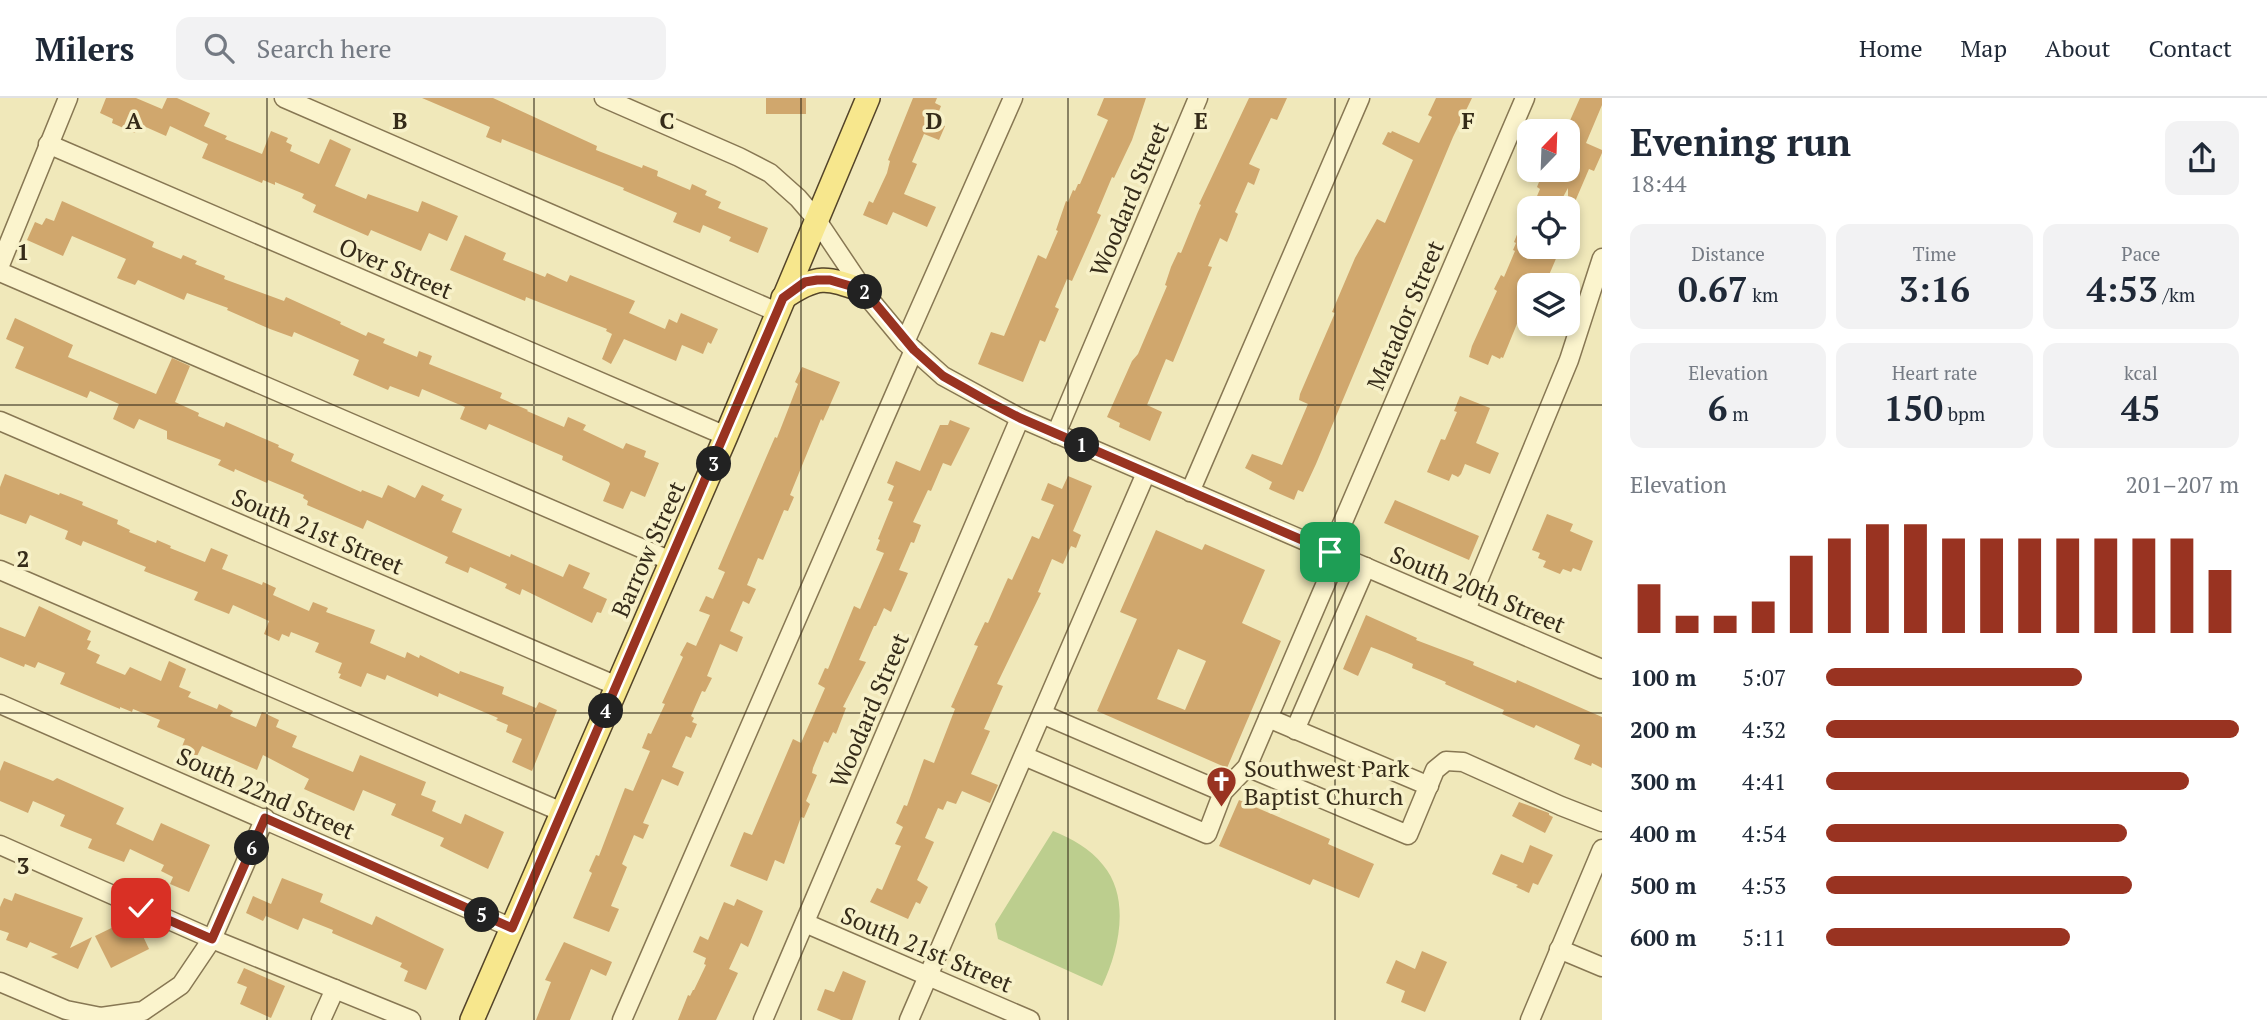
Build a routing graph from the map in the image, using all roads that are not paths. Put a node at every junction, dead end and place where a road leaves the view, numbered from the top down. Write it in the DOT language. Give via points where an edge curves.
graph roads {
  1 [pos="68,98"];
  2 [pos="284,98"];
  3 [pos="604,98"];
  4 [pos="868,98"];
  5 [pos="1013,98"];
  6 [pos="1198,98"];
  7 [pos="1360,98"];
  8 [pos="1525,98"];
  9 [pos="48,144"];
  10 [pos="816,219"];
  11 [pos="1602,258"];
  12 [pos="0,265"];
  13 [pos="0,272"];
  14 [pos="864,290"];
  15 [pos="780,305"];
  16 [pos="910,346"];
  17 [pos="1020,418"];
  18 [pos="0,421"];
  19 [pos="1056,434"];
  20 [pos="726,436"];
  21 [pos="1146,473"];
  22 [pos="1190,492"];
  23 [pos="1334,553"];
  24 [pos="671,561"];
  25 [pos="1366,567"];
  26 [pos="0,570"];
  27 [pos="1466,610"];
  28 [pos="1602,669"];
  29 [pos="617,685"];
  30 [pos="0,704"];
  31 [pos="1042,714"];
  32 [pos="1268,719"];
  33 [pos="1295,730"];
  34 [pos="1024,756"];
  35 [pos="1247,767"];
  36 [pos="1429,786"];
  37 [pos="1223,792"];
  38 [pos="562,812"];
  39 [pos="265,818"];
  40 [pos="1602,822"];
  41 [pos="0,845"];
  42 [pos="1602,849"];
  43 [pos="805,923"];
  44 [pos="512,928"];
  45 [pos="212,939"];
  46 [pos="1559,949"];
  47 [pos="1602,967"];
  48 [pos="928,976"];
  49 [pos="0,982"];
  50 [pos="335,989"];
  51 [pos="321,1020"];
  52 [pos="411,1020"];
  53 [pos="472,1020"];
  54 [pos="622,1020"];
  55 [pos="763,1020"];
  56 [pos="909,1020"];
  57 [pos="1030,1020"];
  58 [pos="1530,1020"];
  1 -- 9 [label="street"];
  2 -- 15 [label="street"];
  3 -- 10 [label="street, South 20th Street" via="770,173"];
  4 -- 10 [label="main road, Barrow Street"];
  5 -- 16 [label="street"];
  6 -- 19 [label="street, Woodard Street"];
  7 -- 22 [label="street"];
  8 -- 23 [label="street, Matador Street"];
  9 -- 12 [label="street"];
  9 -- 20 [label="street, Over Street"];
  10 -- 14 [label="street, South 20th Street"];
  10 -- 15 [label="main road, Barrow Street"];
  11 -- 27 [label="street" via="1569,360"];
  13 -- 24 [label="street"];
  14 -- 15 [label="main road" via="830,280 805,282"];
  14 -- 16 [label="street, South 20th Street"];
  15 -- 20 [label="main road, Barrow Street"];
  16 -- 17 [label="street, South 20th Street" via="943,376"];
  16 -- 54 [label="street"];
  17 -- 19 [label="street, South 20th Street"];
  17 -- 43 [label="street, Woodard Street"];
  18 -- 29 [label="street, South 21st Street"];
  19 -- 21 [label="street, South 20th Street"];
  20 -- 24 [label="main road, Barrow Street"];
  21 -- 22 [label="street, South 20th Street"];
  21 -- 31 [label="street"];
  22 -- 23 [label="street, South 20th Street"];
  23 -- 25 [label="street, South 20th Street"];
  23 -- 32 [label="street, Matador Street"];
  24 -- 29 [label="main road, Barrow Street"];
  25 -- 27 [label="street, South 20th Street"];
  25 -- 33 [label="street"];
  26 -- 38 [label="street"];
  27 -- 28 [label="street, South 20th Street"];
  29 -- 38 [label="main road, Barrow Street"];
  30 -- 39 [label="street, South 22nd Street"];
  31 -- 34 [label="street"];
  31 -- 37 [label="street"];
  32 -- 33 [label="street"];
  32 -- 35 [label="street, Matador Street"];
  33 -- 36 [label="street"];
  34 -- 37 [label="street" via="1207,834"];
  34 -- 48 [label="street"];
  35 -- 36 [label="street" via="1408,835"];
  35 -- 37 [label="street"];
  36 -- 40 [label="street" via="1435,770 1446,761 1463,762"];
  38 -- 44 [label="main road, Barrow Street"];
  39 -- 44 [label="street, South 22nd Street"];
  39 -- 45 [label="street"];
  41 -- 45 [label="street"];
  42 -- 46 [label="street"];
  43 -- 48 [label="street, South 21st Street"];
  43 -- 55 [label="street, Woodard Street"];
  44 -- 53 [label="main road, Barrow Street"];
  45 -- 49 [label="street" via="181,985 143,1011 101,1017 66,1010"];
  45 -- 50 [label="street"];
  46 -- 47 [label="street"];
  46 -- 58 [label="street"];
  48 -- 56 [label="street"];
  48 -- 57 [label="street, South 21st Street"];
  50 -- 51 [label="street"];
  50 -- 52 [label="street"];
}
